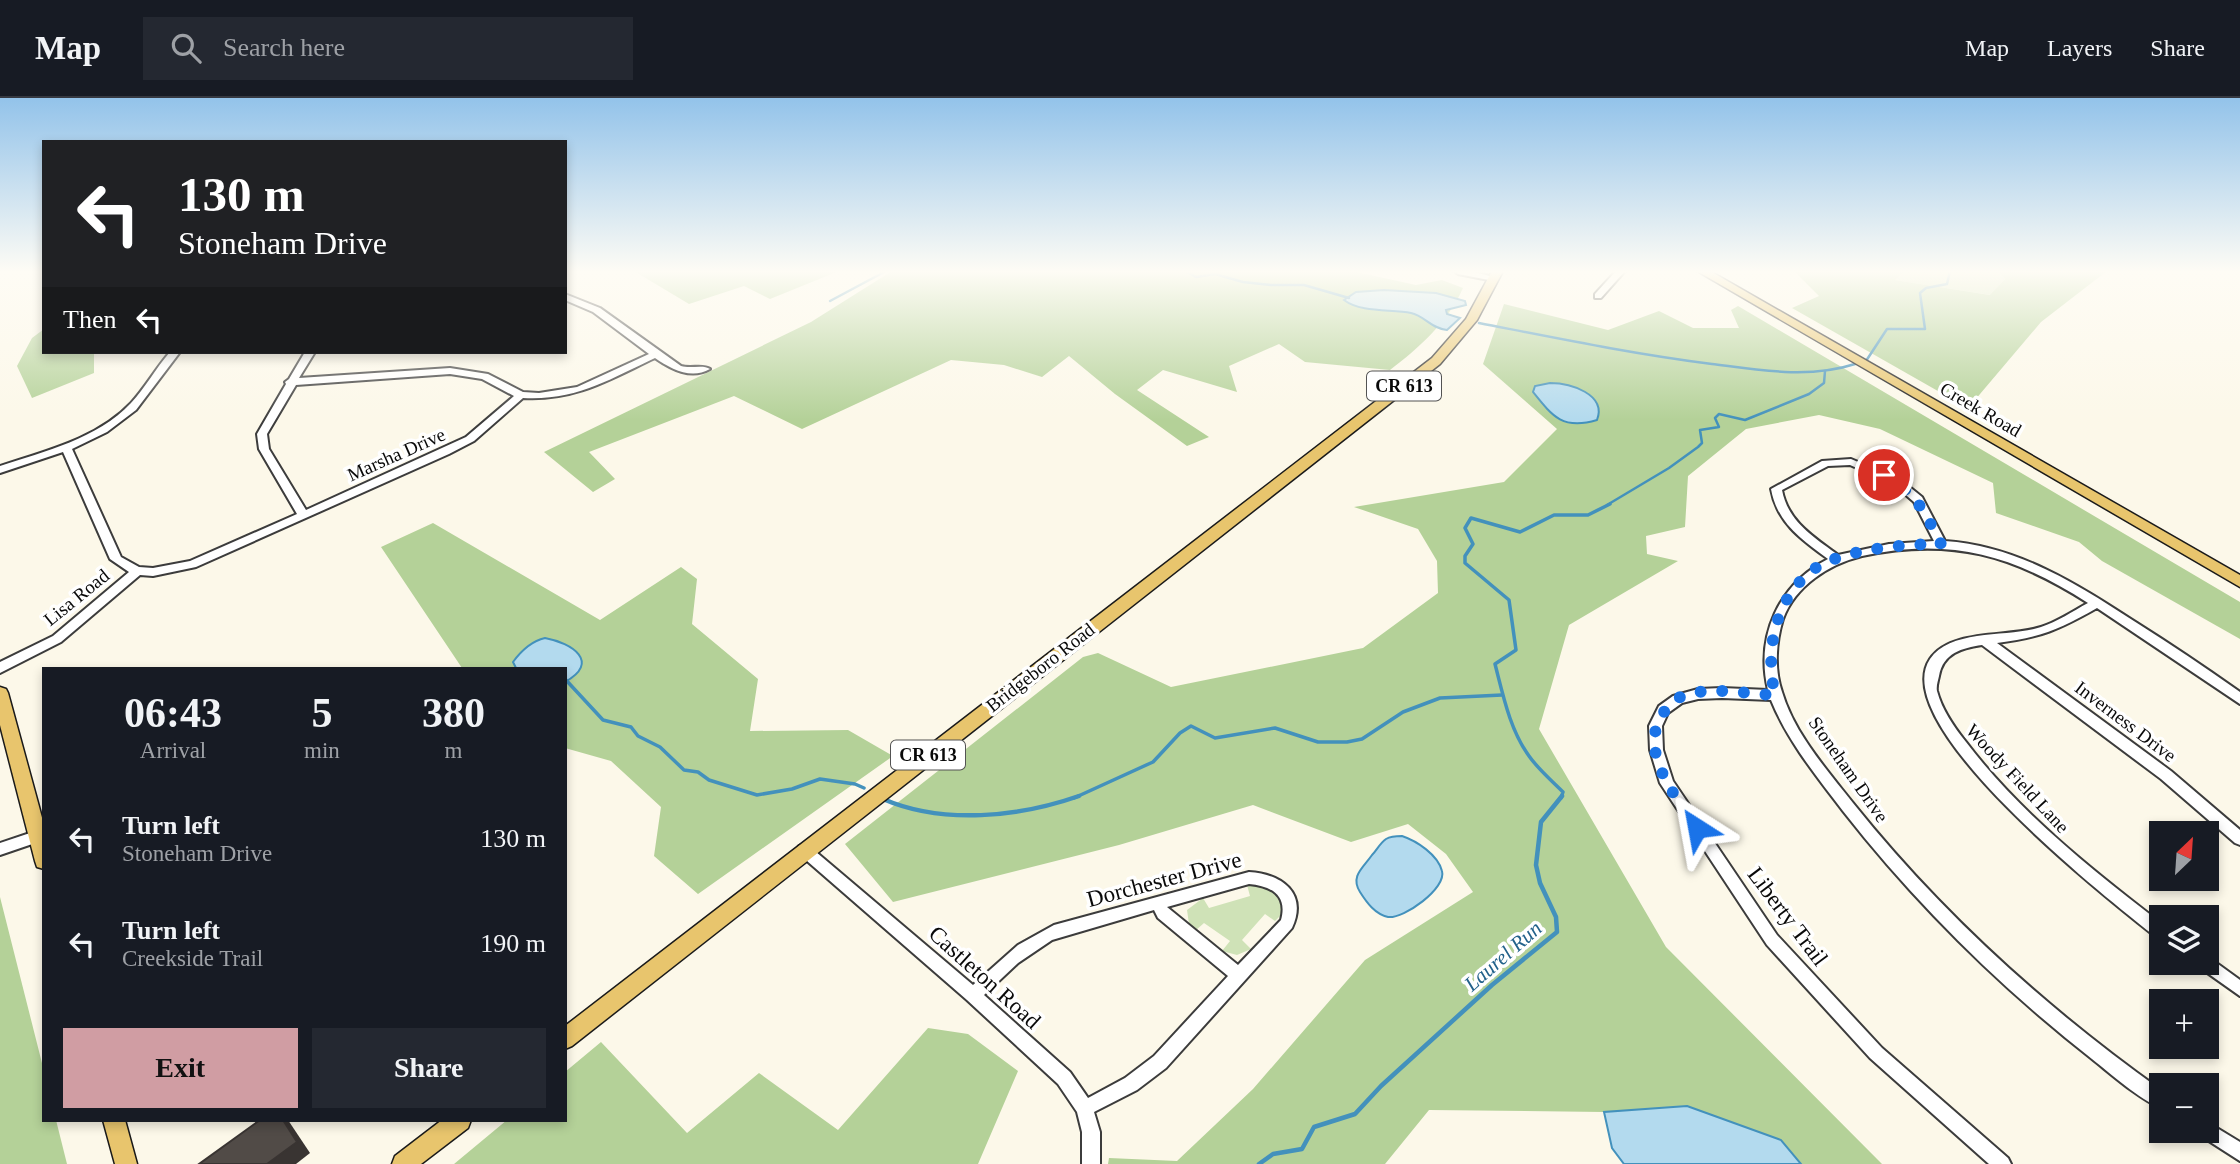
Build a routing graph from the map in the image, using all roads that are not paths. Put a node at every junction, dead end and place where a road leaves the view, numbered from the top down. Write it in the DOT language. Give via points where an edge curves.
graph roads {
  1 [pos="614,321"];
  2 [pos="1470,321"];
  3 [pos="1788,321"];
  4 [pos="173,354"];
  5 [pos="309,354"];
  6 [pos="658,354"];
  7 [pos="705,369"];
  8 [pos="290,382"];
  9 [pos="521,395"];
  10 [pos="66,447"];
  11 [pos="0,470"];
  12 [pos="303,515"];
  13 [pos="1941,544"];
  14 [pos="1837,560"];
  15 [pos="137,571"];
  16 [pos="2240,582"];
  17 [pos="2097,603"];
  18 [pos="1985,640"];
  19 [pos="0,668"];
  20 [pos="0,693"];
  21 [pos="1775,695"];
  22 [pos="2240,699"];
  23 [pos="36,837"];
  24 [pos="2240,839"];
  25 [pos="0,849"];
  26 [pos="804,850"];
  27 [pos="42,855"];
  28 [pos="1159,905"];
  29 [pos="2149,922"];
  30 [pos="2219,973"];
  31 [pos="1240,976"];
  32 [pos="2240,989"];
  33 [pos="973,995"];
  34 [pos="567,1037"];
  35 [pos="2149,1092"];
  36 [pos="1085,1108"];
  37 [pos="115,1122"];
  38 [pos="457,1122"];
  39 [pos="2219,1138"];
  40 [pos="2240,1152"];
  41 [pos="126,1164"];
  42 [pos="403,1164"];
  43 [pos="1091,1164"];
  44 [pos="2002,1164"];
  1 -- 6 [label="street"];
  2 -- 26 [label="main road, Bridgeboro Road / CR 613" via="1436,361"];
  3 -- 16 [label="main road, Creek Road"];
  4 -- 10 [label="street" via="120,418"];
  5 -- 8 [label="street"];
  6 -- 7 [label="street" via="680,369"];
  6 -- 9 [label="street" via="579,390"];
  8 -- 9 [label="street" via="450,371 485,376"];
  8 -- 12 [label="street" via="262,434 264,449"];
  9 -- 12 [label="street, Marsha Drive" via="470,439"];
  10 -- 11 [label="street"];
  10 -- 15 [label="street" via="116,559"];
  12 -- 15 [label="street, Marsha Drive" via="192,564"];
  13 -- 14 [label="street, Stoneham Drive" via="1905,544"];
  13 -- 14 [label="street" via="1918,500 1897,482 1851,462 1826,463 1776,489 1777,502 1788,521"];
  13 -- 17 [label="street, Stoneham Drive" via="2023,563"];
  14 -- 21 [label="street, Stoneham Drive" via="1811,571 1782,606 1770,653"];
  15 -- 19 [label="street, Lisa Road" via="57,639"];
  17 -- 18 [label="street, Woody Field Lane" via="2044,631"];
  17 -- 22 [label="street, Stoneham Drive"];
  18 -- 24 [label="street, Inverness Drive" via="2166,775"];
  18 -- 29 [label="street, Woody Field Lane" via="1947,651 1933,664 1929,684 1935,708 1950,732 2020,811 2067,857"];
  20 -- 23 [label="main road"];
  21 -- 35 [label="street, Stoneham Drive" via="1810,757 1875,842 1971,946 2104,1060"];
  21 -- 44 [label="street, Liberty Trail" via="1718,692 1672,701 1653,735 1667,783 1772,940 1876,1054"];
  23 -- 25 [label="street"];
  23 -- 27 [label="main road"];
  26 -- 33 [label="street, Castleton Road"];
  26 -- 34 [label="main road, Bridgeboro Road / CR 613"];
  28 -- 31 [label="street"];
  28 -- 31 [label="street, Dorchester Drive" via="1250,878 1266,880 1283,890 1290,916"];
  28 -- 33 [label="street, Dorchester Drive" via="1045,935 1015,955"];
  30 -- 32 [label="street"];
  31 -- 36 [label="street, Dorchester Drive" via="1148,1073"];
  33 -- 36 [label="street, Castleton Road" via="1064,1078"];
  36 -- 43 [label="street, Castleton Road"];
  37 -- 41 [label="main road"];
  38 -- 42 [label="main road"];
  39 -- 40 [label="street"];
}
